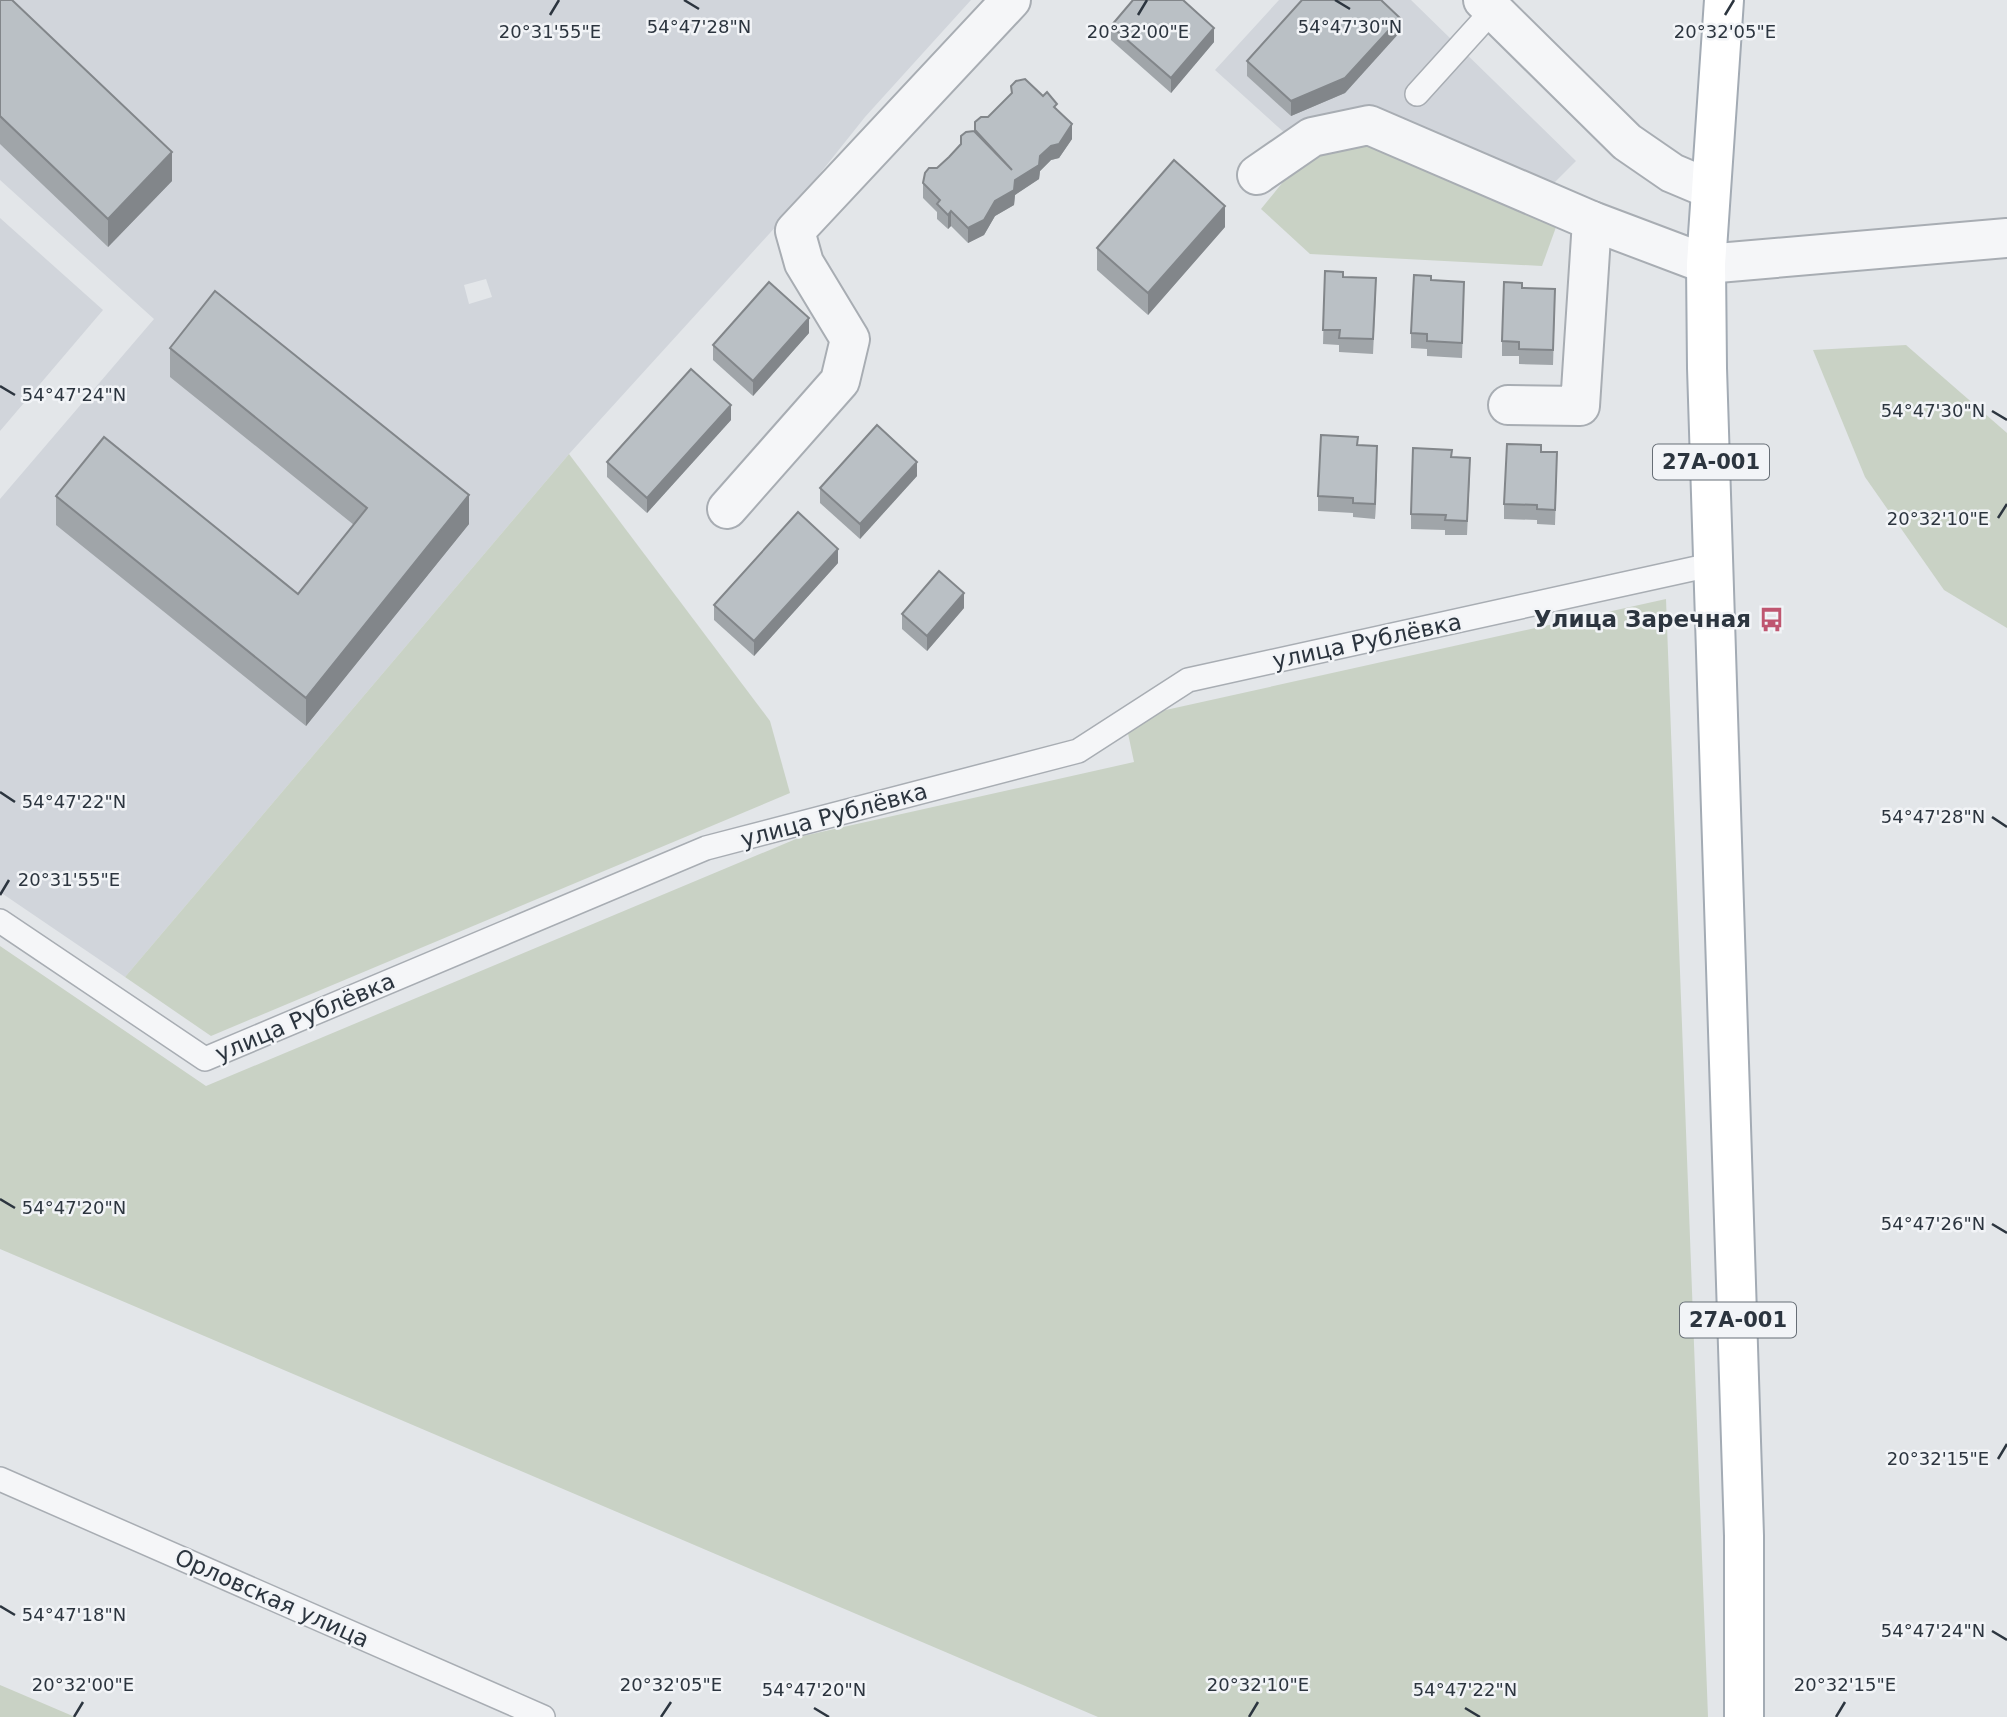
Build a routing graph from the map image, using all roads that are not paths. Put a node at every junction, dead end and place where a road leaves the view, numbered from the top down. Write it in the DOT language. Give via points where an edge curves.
graph roads {
  1 [pos="1011,0"];
  2 [pos="1724,0"];
  3 [pos="1488,5"];
  4 [pos="1418,94"];
  5 [pos="1256,176"];
  6 [pos="1710,189"];
  7 [pos="1592,221"];
  8 [pos="2007,238"];
  9 [pos="1706,264"];
  10 [pos="1508,405"];
  11 [pos="727,509"];
  12 [pos="1715,564"];
  13 [pos="0,921"];
  14 [pos="0,1479"];
  15 [pos="543,1717"];
  16 [pos="1744,1717"];
  1 -- 11 [label="street" via="795,231 804,263 850,339 839,381"];
  2 -- 6 [label="main road, 27А-001"];
  3 -- 4 [label="lane"];
  3 -- 6 [label="street" via="1627,142 1672,173"];
  5 -- 7 [label="street" via="1312,137 1369,125"];
  6 -- 9 [label="main road, 27А-001"];
  7 -- 9 [label="street"];
  7 -- 10 [label="street" via="1580,406"];
  8 -- 9 [label="street"];
  9 -- 12 [label="main road, 27А-001"];
  12 -- 13 [label="lane, улица Рублёвка" via="1188,680 1078,751 706,848 205,1059"];
  12 -- 16 [label="main road, 27А-001" via="1744,1522"];
  14 -- 15 [label="lane, Орловская улица"];
}
